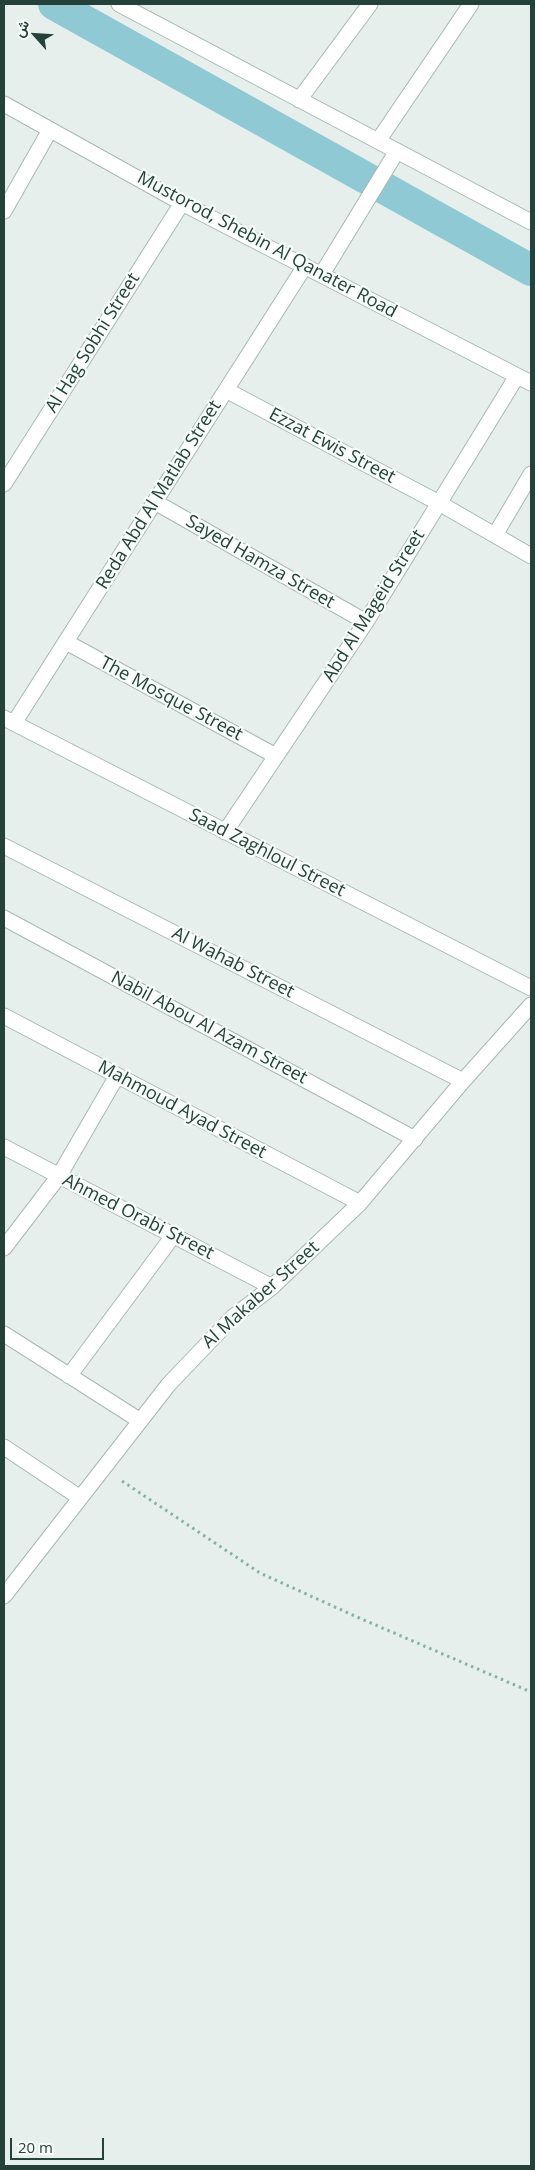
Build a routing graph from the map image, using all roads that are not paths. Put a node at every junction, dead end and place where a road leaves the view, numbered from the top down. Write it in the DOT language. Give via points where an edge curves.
graph roads {
  1 [pos="119,4"];
  2 [pos="370,4"];
  3 [pos="471,4"];
  4 [pos="300,100"];
  5 [pos="4,104"];
  6 [pos="50,130"];
  7 [pos="378,141"];
  8 [pos="397,151"];
  9 [pos="182,202"];
  10 [pos="4,211"];
  11 [pos="531,222"];
  12 [pos="304,266"];
  13 [pos="322,274"];
  14 [pos="524,380"];
  15 [pos="226,390"];
  16 [pos="531,474"];
  17 [pos="4,484"];
  18 [pos="155,502"];
  19 [pos="439,503"];
  20 [pos="495,535"];
  21 [pos="531,556"];
  22 [pos="366,622"];
  23 [pos="66,642"];
  24 [pos="9,721"];
  25 [pos="276,756"];
  26 [pos="225,832"];
  27 [pos="4,846"];
  28 [pos="4,918"];
  29 [pos="531,988"];
  30 [pos="531,1005"];
  31 [pos="4,1016"];
  32 [pos="117,1076"];
  33 [pos="463,1081"];
  34 [pos="415,1139"];
  35 [pos="4,1146"];
  36 [pos="59,1176"];
  37 [pos="360,1203"];
  38 [pos="173,1236"];
  39 [pos="4,1248"];
  40 [pos="272,1288"];
  41 [pos="4,1334"];
  42 [pos="70,1376"];
  43 [pos="139,1420"];
  44 [pos="4,1447"];
  45 [pos="79,1497"];
  46 [pos="5,1592"];
  1 -- 4 [label="street"];
  2 -- 4 [label="street"];
  3 -- 7 [label="street"];
  4 -- 7 [label="street"];
  5 -- 6 [label="street, Mustorod, Shebin Al Qanater Road"];
  6 -- 9 [label="street, Mustorod, Shebin Al Qanater Road"];
  6 -- 10 [label="street"];
  7 -- 8 [label="street"];
  8 -- 11 [label="street"];
  8 -- 13 [label="street"];
  9 -- 12 [label="street, Mustorod, Shebin Al Qanater Road"];
  9 -- 17 [label="street, Al Hag Sobhi Street"];
  12 -- 13 [label="street, Mustorod, Shebin Al Qanater Road"];
  12 -- 15 [label="street, Reda Abd Al Matlab Street"];
  13 -- 14 [label="street, Mustorod, Shebin Al Qanater Road"];
  14 -- 19 [label="street, Abd Al Mageid Street"];
  15 -- 18 [label="street, Reda Abd Al Matlab Street"];
  15 -- 19 [label="street, Ezzat Ewis Street"];
  16 -- 20 [label="street"];
  18 -- 22 [label="street, Sayed Hamza Street"];
  18 -- 23 [label="street, Reda Abd Al Matlab Street"];
  19 -- 20 [label="street, Ezzat Ewis Street"];
  19 -- 22 [label="street, Abd Al Mageid Street"];
  20 -- 21 [label="street, Ezzat Ewis Street"];
  22 -- 25 [label="street, Abd Al Mageid Street"];
  23 -- 24 [label="street, Reda Abd Al Matlab Street"];
  23 -- 25 [label="street, The Mosque Street"];
  24 -- 26 [label="street, Saad Zaghloul Street"];
  25 -- 26 [label="street, Abd Al Mageid Street"];
  26 -- 29 [label="street, Saad Zaghloul Street"];
  27 -- 33 [label="street, Al Wahab Street"];
  28 -- 34 [label="street, Nabil Abou Al Azam Street"];
  30 -- 33 [label="street, Al Makaber Street"];
  31 -- 32 [label="street, Mahmoud Ayad Street"];
  32 -- 36 [label="street"];
  32 -- 37 [label="street, Mahmoud Ayad Street"];
  33 -- 34 [label="street, Al Makaber Street"];
  34 -- 37 [label="street, Al Makaber Street"];
  35 -- 36 [label="street, Ahmed Orabi Street"];
  36 -- 38 [label="street, Ahmed Orabi Street"];
  36 -- 39 [label="street"];
  37 -- 40 [label="street, Al Makaber Street"];
  38 -- 40 [label="street, Ahmed Orabi Street"];
  38 -- 42 [label="street"];
  40 -- 43 [label="street, Al Makaber Street" via="233,1317"];
  41 -- 42 [label="street"];
  42 -- 43 [label="street"];
  43 -- 45 [label="street, Al Makaber Street"];
  44 -- 45 [label="street"];
  45 -- 46 [label="street, Al Makaber Street"];
}
